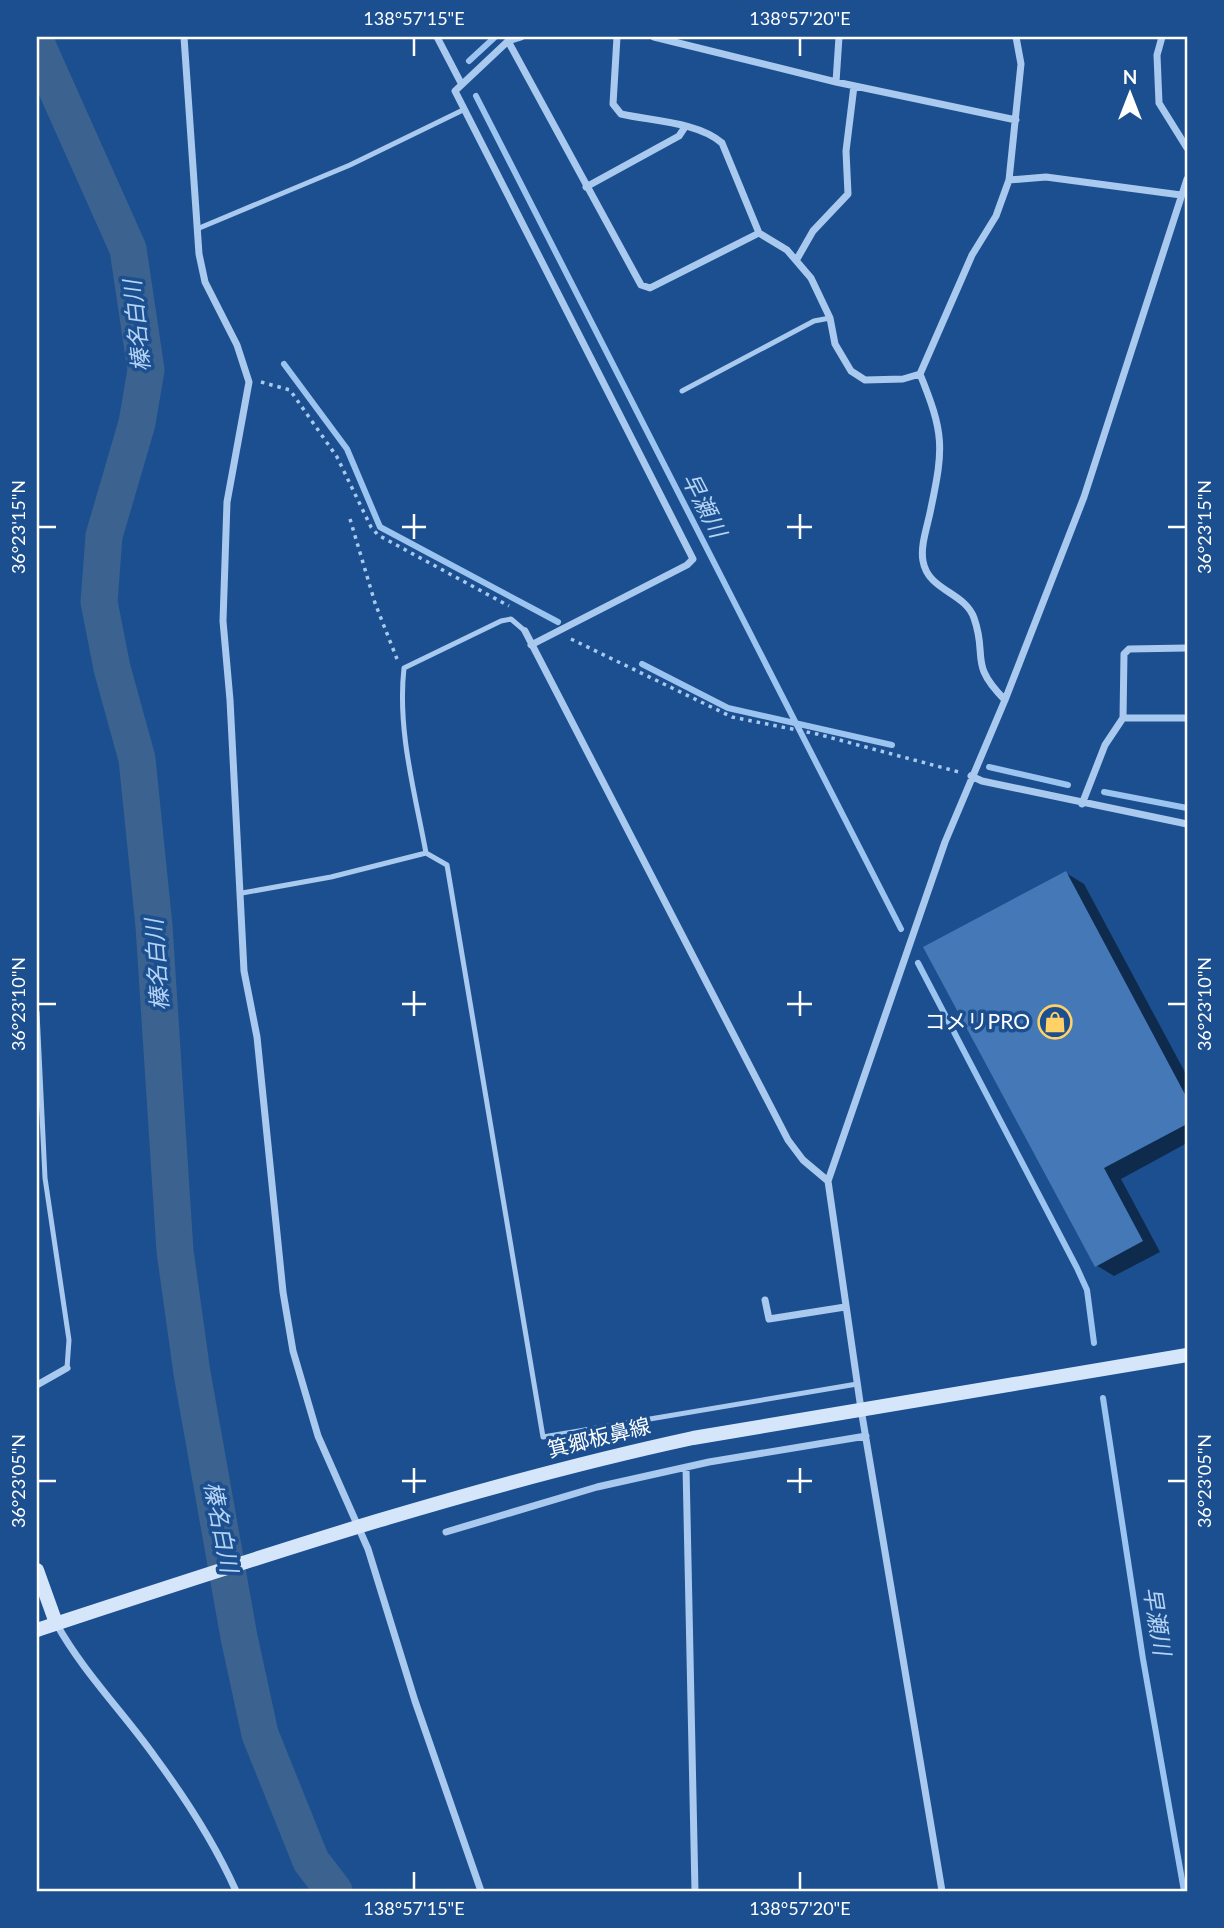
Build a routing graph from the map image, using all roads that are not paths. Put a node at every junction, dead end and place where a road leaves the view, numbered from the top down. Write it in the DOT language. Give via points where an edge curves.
graph roads {
  1 [pos="184,37"];
  2 [pos="437,37"];
  3 [pos="522,37"];
  4 [pos="617,37"];
  5 [pos="654,37"];
  6 [pos="839,37"];
  7 [pos="1016,37"];
  8 [pos="1162,37"];
  9 [pos="508,41"];
  10 [pos="836,82"];
  11 [pos="461,83"];
  12 [pos="854,86"];
  13 [pos="463,110"];
  14 [pos="1016,120"];
  15 [pos="685,127"];
  16 [pos="1187,148"];
  17 [pos="1187,179"];
  18 [pos="1009,180"];
  19 [pos="586,187"];
  20 [pos="1181,195"];
  21 [pos="197,229"];
  22 [pos="759,233"];
  23 [pos="797,259"];
  24 [pos="830,318"];
  25 [pos="920,374"];
  26 [pos="682,391"];
  27 [pos="525,631"];
  28 [pos="531,645"];
  29 [pos="1187,648"];
  30 [pos="1005,700"];
  31 [pos="1123,718"];
  32 [pos="1187,719"];
  33 [pos="971,776"];
  34 [pos="1082,804"];
  35 [pos="1187,824"];
  36 [pos="426,853"];
  37 [pos="242,893"];
  38 [pos="37,1012"];
  39 [pos="828,1181"];
  40 [pos="765,1300"];
  41 [pos="845,1307"];
  42 [pos="1187,1355"];
  43 [pos="67,1368"];
  44 [pos="858,1384"];
  45 [pos="37,1385"];
  46 [pos="861,1409"];
  47 [pos="866,1436"];
  48 [pos="686,1467"];
  49 [pos="360,1528"];
  50 [pos="446,1532"];
  51 [pos="37,1570"];
  52 [pos="56,1623"];
  53 [pos="37,1630"];
  54 [pos="236,1891"];
  55 [pos="481,1891"];
  56 [pos="695,1891"];
  57 [pos="942,1891"];
  1 -- 21 [label="street"];
  2 -- 11 [label="street"];
  3 -- 9 [label="street"];
  4 -- 15 [label="street" via="613,104 621,114"];
  5 -- 10 [label="street"];
  6 -- 10 [label="street"];
  7 -- 14 [label="street" via="1021,64"];
  8 -- 16 [label="street" via="1157,55 1158,103"];
  9 -- 11 [label="street"];
  9 -- 19 [label="street"];
  10 -- 12 [label="street"];
  11 -- 13 [label="street" via="455,91"];
  12 -- 14 [label="street"];
  12 -- 23 [label="street" via="846,151 848,194 813,231"];
  13 -- 21 [label="lane" via="350,165"];
  13 -- 28 [label="street" via="692,559"];
  14 -- 18 [label="street"];
  15 -- 19 [label="street" via="679,136"];
  15 -- 22 [label="street" via="713,135 722,143"];
  17 -- 20 [label="street"];
  18 -- 20 [label="street" via="1046,177"];
  18 -- 25 [label="street"];
  19 -- 22 [label="street" via="641,285 650,288"];
  20 -- 30 [label="street" via="1084,497"];
  21 -- 37 [label="street" via="205,282 237,345 249,382 227,502 223,608"];
  22 -- 23 [label="street"];
  23 -- 24 [label="street"];
  24 -- 25 [label="street" via="835,344 851,371 865,380"];
  24 -- 26 [label="lane" via="814,321"];
  25 -- 30 [label="street" via="942,438 922,560 928,577 969,607 981,671"];
  27 -- 28 [label="street"];
  27 -- 36 [label="lane" via="511,619 501,621 404,668 401,690 406,748"];
  28 -- 39 [label="street" via="788,1140"];
  29 -- 31 [label="street" via="1129,649 1124,654"];
  30 -- 33 [label="street"];
  31 -- 32 [label="street"];
  31 -- 34 [label="street" via="1105,745"];
  33 -- 34 [label="street"];
  33 -- 39 [label="street"];
  34 -- 35 [label="street"];
  36 -- 37 [label="lane"];
  36 -- 44 [label="lane" via="447,865 543,1437"];
  37 -- 49 [label="street" via="244,971 257,1037 293,1350 318,1436"];
  38 -- 43 [label="lane" via="45,1178 69,1340"];
  39 -- 41 [label="street"];
  40 -- 41 [label="street" via="769,1319"];
  41 -- 44 [label="street"];
  42 -- 46 [label="main road, 箕郷板鼻線"];
  43 -- 45 [label="street"];
  44 -- 46 [label="street"];
  46 -- 47 [label="street"];
  46 -- 49 [label="main road, 箕郷板鼻線" via="613,1455"];
  47 -- 48 [label="street"];
  47 -- 57 [label="street"];
  48 -- 50 [label="street" via="597,1487"];
  48 -- 56 [label="street"];
  49 -- 52 [label="main road, 箕郷板鼻線"];
  49 -- 55 [label="street"];
  51 -- 52 [label="main road"];
  52 -- 53 [label="main road, 箕郷板鼻線"];
  52 -- 54 [label="street" via="70,1649 156,1758 220,1857"];
}
